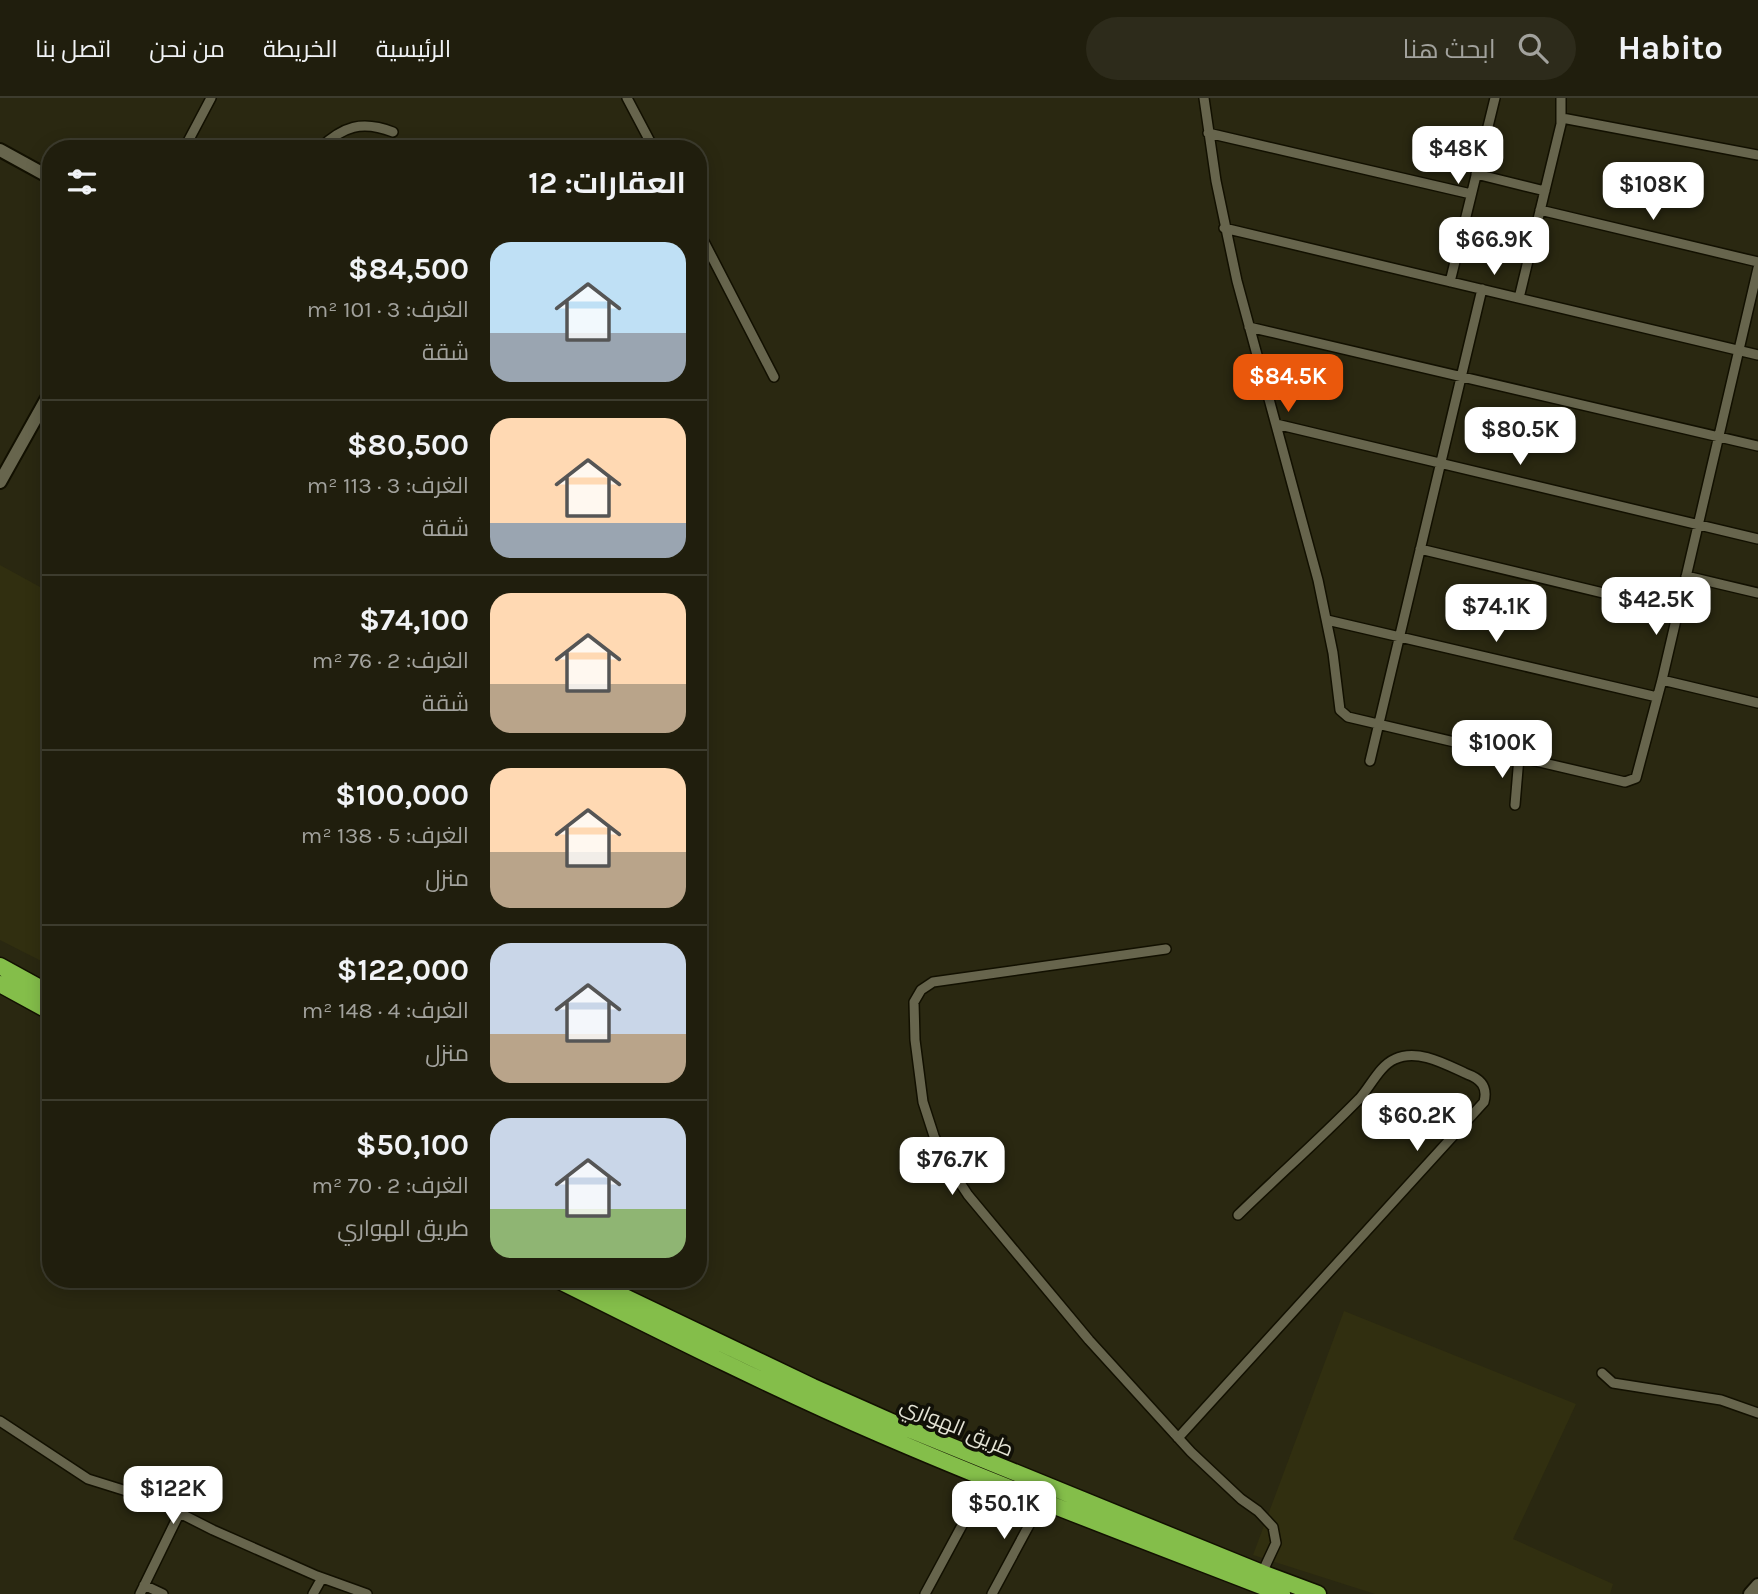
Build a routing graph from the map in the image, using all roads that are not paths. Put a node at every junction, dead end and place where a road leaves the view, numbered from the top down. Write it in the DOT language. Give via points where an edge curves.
graph roads {
  1 [pos="211,98"];
  2 [pos="627,98"];
  3 [pos="1204,98"];
  4 [pos="1495,98"];
  5 [pos="1562,98"];
  6 [pos="1562,118"];
  7 [pos="393,132"];
  8 [pos="1208,133"];
  9 [pos="189,140"];
  10 [pos="330,140"];
  11 [pos="649,140"];
  12 [pos="0,150"];
  13 [pos="1758,155"];
  14 [pos="42,173"];
  15 [pos="1476,174"];
  16 [pos="1545,191"];
  17 [pos="1471,194"];
  18 [pos="1540,210"];
  19 [pos="1224,228"];
  20 [pos="707,247"];
  21 [pos="1758,262"];
  22 [pos="1758,268"];
  23 [pos="1450,282"];
  24 [pos="1482,289"];
  25 [pos="1520,298"];
  26 [pos="1249,327"];
  27 [pos="1739,350"];
  28 [pos="1758,355"];
  29 [pos="774,377"];
  30 [pos="1461,377"];
  31 [pos="42,407"];
  32 [pos="1276,424"];
  33 [pos="1718,437"];
  34 [pos="1758,446"];
  35 [pos="1440,463"];
  36 [pos="0,482"];
  37 [pos="1698,524"];
  38 [pos="1758,538"];
  39 [pos="1420,549"];
  40 [pos="1686,576"];
  41 [pos="1758,593"];
  42 [pos="1678,611"];
  43 [pos="1327,620"];
  44 [pos="1399,637"];
  45 [pos="1662,680"];
  46 [pos="1657,697"];
  47 [pos="1758,703"];
  48 [pos="1378,724"];
  49 [pos="1519,757"];
  50 [pos="1370,761"];
  51 [pos="1515,805"];
  52 [pos="1166,949"];
  53 [pos="0,966"];
  54 [pos="0,984"];
  55 [pos="42,988"];
  56 [pos="42,1007"];
  57 [pos="1238,1215"];
  58 [pos="574,1288"];
  59 [pos="606,1288"];
  60 [pos="1602,1373"];
  61 [pos="1758,1413"];
  62 [pos="0,1421"];
  63 [pos="1178,1438"];
  64 [pos="987,1479"];
  65 [pos="1042,1501"];
  66 [pos="180,1513"];
  67 [pos="1262,1573"];
  68 [pos="322,1578"];
  69 [pos="1758,1585"];
  70 [pos="142,1590"];
  71 [pos="163,1594"];
  72 [pos="313,1594"];
  73 [pos="367,1594"];
  74 [pos="925,1594"];
  75 [pos="992,1594"];
  76 [pos="1282,1594"];
  77 [pos="1318,1594"];
  78 [pos="1750,1594"];
  1 -- 9 [label="street"];
  2 -- 11 [label="street"];
  3 -- 8 [label="street"];
  4 -- 15 [label="street"];
  5 -- 6 [label="street"];
  6 -- 13 [label="street"];
  6 -- 16 [label="street"];
  7 -- 10 [label="street" via="377,125 357,125"];
  8 -- 17 [label="street"];
  8 -- 19 [label="street"];
  12 -- 14 [label="street"];
  15 -- 16 [label="street"];
  15 -- 17 [label="street"];
  16 -- 18 [label="street"];
  17 -- 23 [label="street"];
  18 -- 21 [label="street"];
  18 -- 25 [label="street"];
  19 -- 23 [label="street"];
  19 -- 26 [label="street"];
  20 -- 29 [label="street"];
  22 -- 27 [label="street"];
  23 -- 24 [label="street"];
  24 -- 25 [label="street"];
  24 -- 30 [label="street"];
  25 -- 27 [label="street"];
  26 -- 30 [label="street"];
  26 -- 32 [label="street"];
  27 -- 28 [label="street"];
  27 -- 33 [label="street"];
  30 -- 33 [label="street"];
  30 -- 35 [label="street"];
  31 -- 36 [label="street"];
  32 -- 35 [label="street"];
  32 -- 43 [label="street"];
  33 -- 34 [label="street"];
  33 -- 37 [label="street"];
  35 -- 37 [label="street"];
  35 -- 39 [label="street"];
  37 -- 38 [label="street"];
  37 -- 40 [label="street"];
  39 -- 42 [label="street"];
  39 -- 44 [label="street"];
  40 -- 41 [label="street"];
  40 -- 42 [label="street"];
  42 -- 45 [label="street"];
  43 -- 44 [label="street"];
  43 -- 48 [label="street" via="1342,712"];
  44 -- 46 [label="street"];
  44 -- 48 [label="street"];
  45 -- 46 [label="street"];
  45 -- 47 [label="street"];
  46 -- 49 [label="street" via="1638,773 1631,781"];
  48 -- 49 [label="street"];
  48 -- 50 [label="street"];
  49 -- 51 [label="street"];
  52 -- 63 [label="street" via="933,982 916,995 913,1010 923,1102 951,1169 1089,1340"];
  53 -- 55 [label="highway"];
  54 -- 56 [label="highway"];
  57 -- 63 [label="street" via="1396,1058 1431,1059 1482,1083 1484,1102"];
  58 -- 64 [label="highway, طريق الهواري" via="788,1392"];
  59 -- 67 [label="highway, طريق الهواري" via="894,1423"];
  60 -- 61 [label="street" via="1613,1383 1721,1400"];
  62 -- 66 [label="street" via="88,1479"];
  63 -- 67 [label="street" via="1273,1527 1276,1543"];
  64 -- 65 [label="highway, طريق الهواري"];
  64 -- 74 [label="street"];
  65 -- 75 [label="street"];
  65 -- 76 [label="highway, طريق الهواري"];
  66 -- 68 [label="street"];
  66 -- 70 [label="street"];
  67 -- 77 [label="highway, طريق الهواري"];
  68 -- 72 [label="street"];
  68 -- 73 [label="street"];
  69 -- 78 [label="street"];
  70 -- 71 [label="street"];
}
